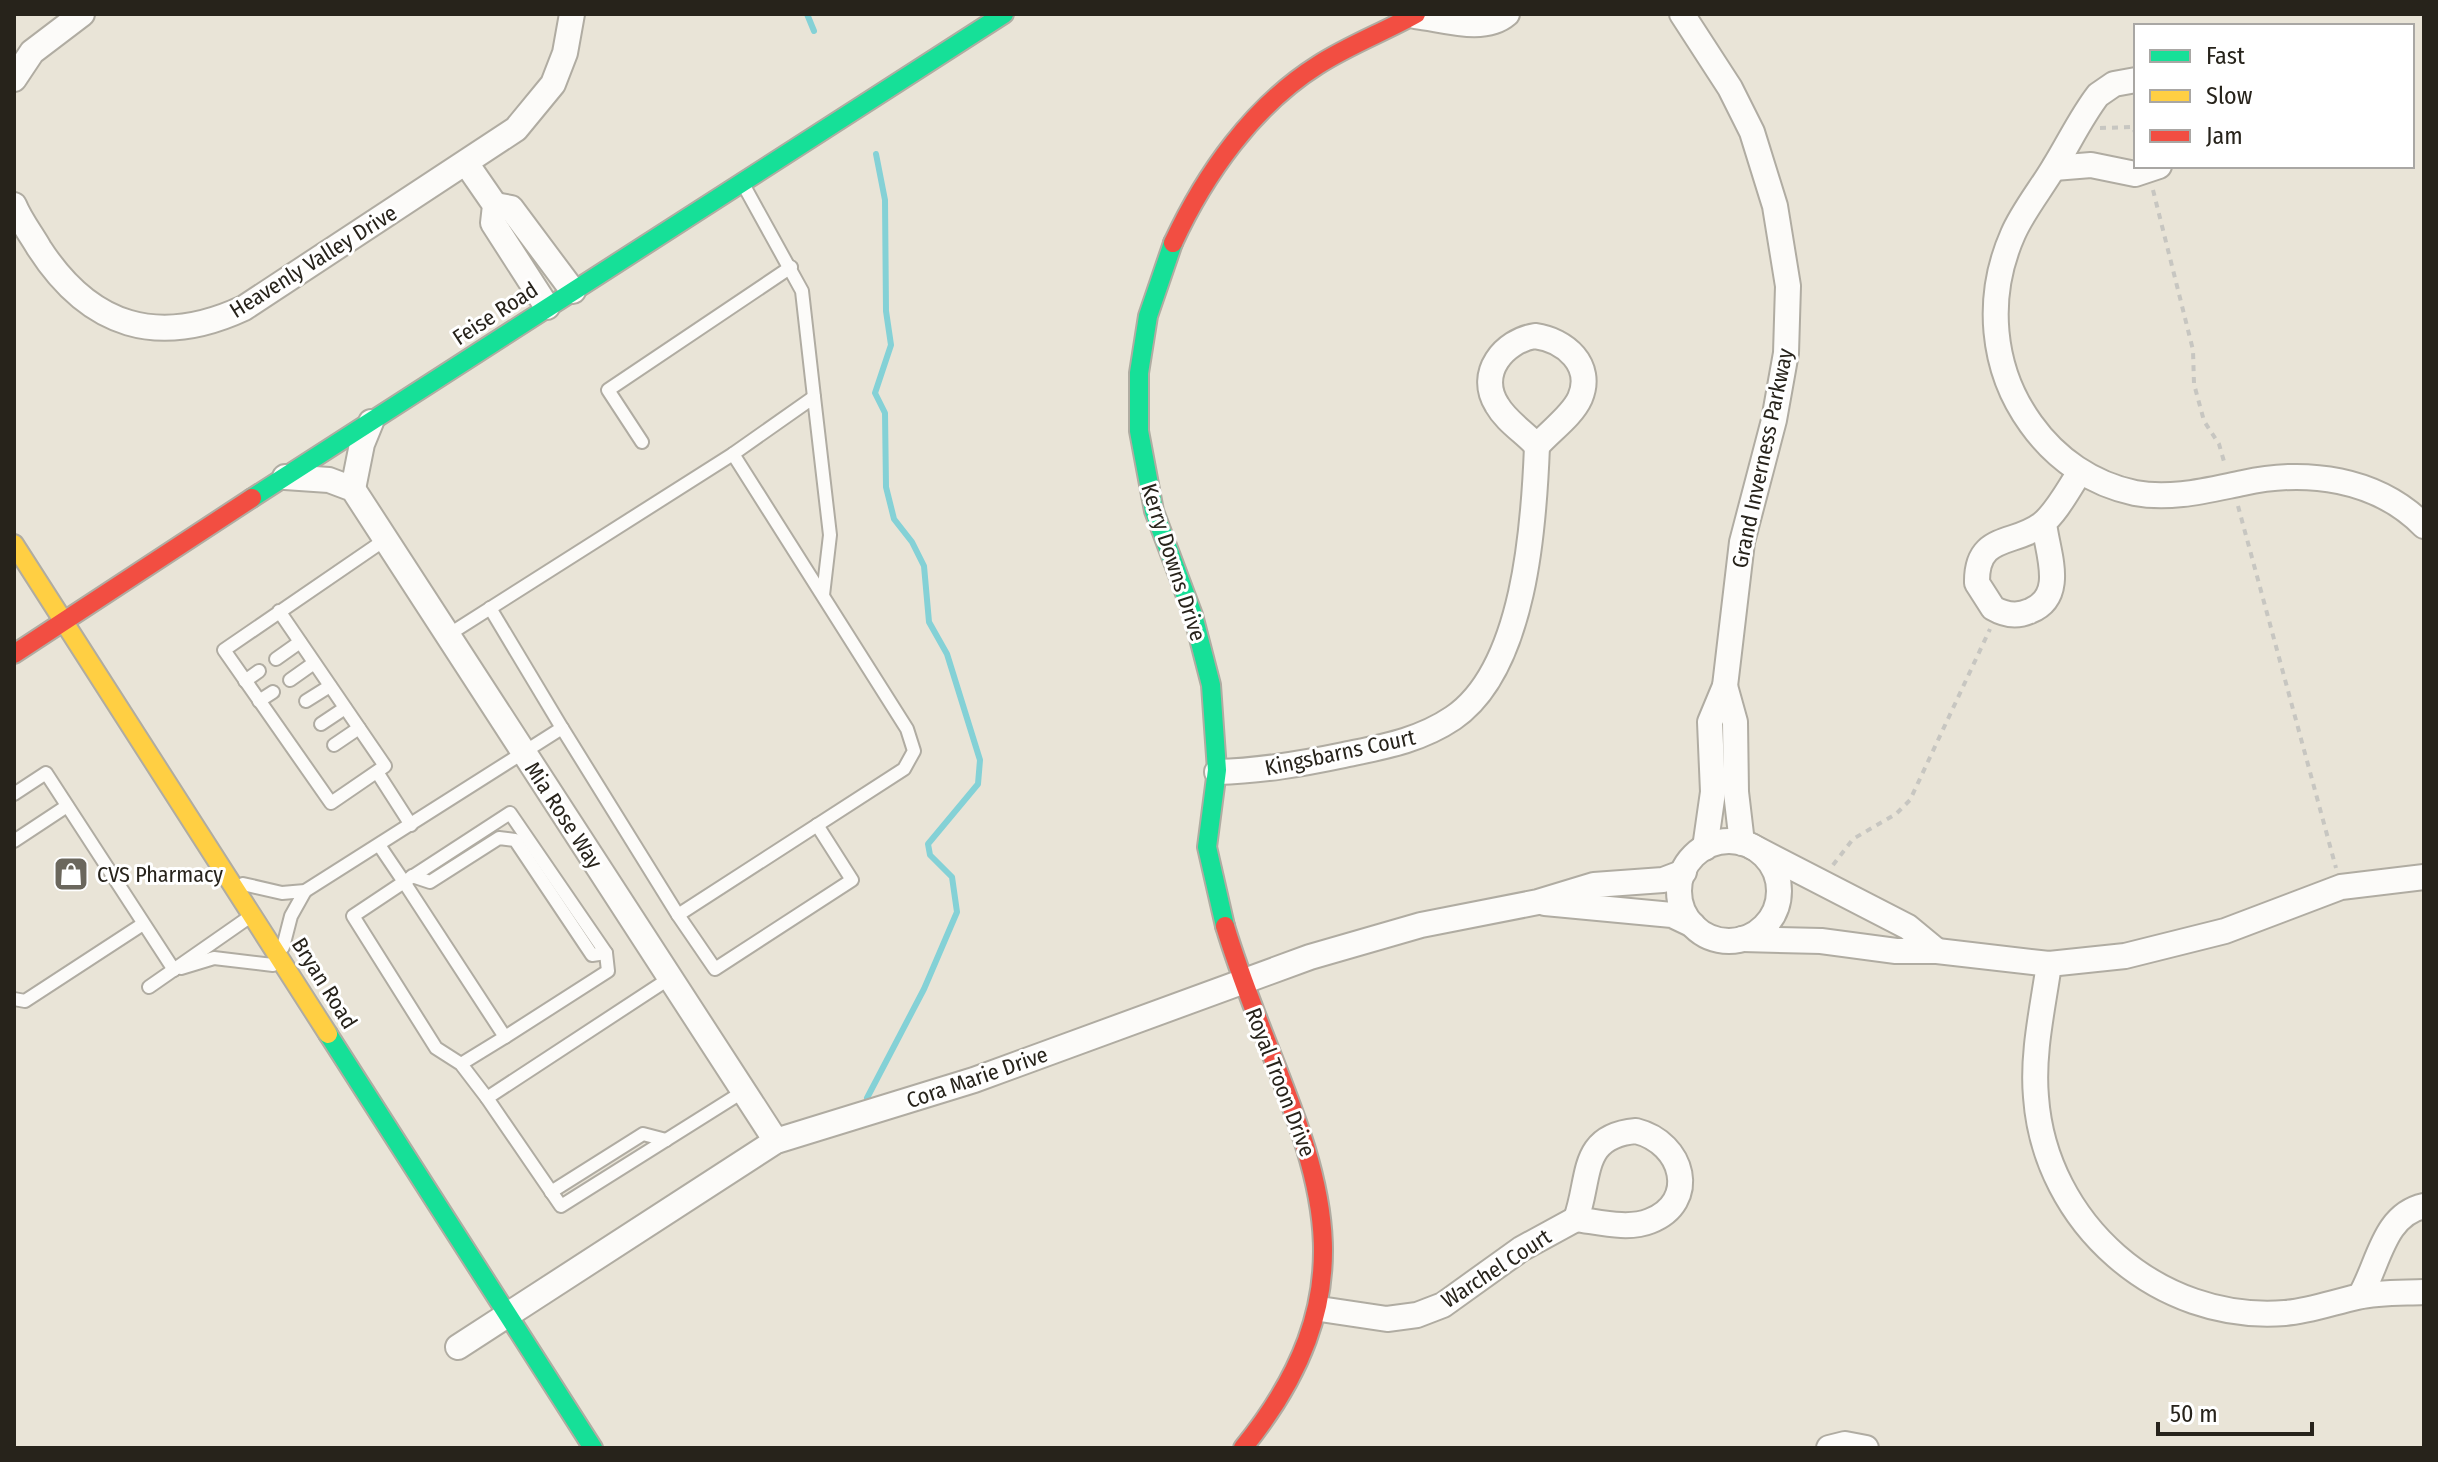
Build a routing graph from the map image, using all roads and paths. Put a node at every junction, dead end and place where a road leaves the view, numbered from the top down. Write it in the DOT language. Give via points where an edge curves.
graph roads {
  1 [pos="82,14"];
  2 [pos="572,14"];
  3 [pos="1004,14"];
  4 [pos="1507,14"];
  5 [pos="1682,14"];
  6 [pos="1416,15"];
  7 [pos="14,79"];
  8 [pos="2134,80"];
  9 [pos="2092,129"];
  10 [pos="2134,130"];
  11 [pos="466,163"];
  12 [pos="2054,168"];
  13 [pos="2155,175"];
  14 [pos="741,181"];
  15 [pos="14,205"];
  16 [pos="495,205"];
  17 [pos="791,267"];
  18 [pos="573,291"];
  19 [pos="547,307"];
  20 [pos="814,397"];
  21 [pos="371,422"];
  22 [pos="642,442"];
  23 [pos="1537,446"];
  24 [pos="733,454"];
  25 [pos="2080,472"];
  26 [pos="2228,474"];
  27 [pos="285,477"];
  28 [pos="353,489"];
  29 [pos="2236,500"];
  30 [pos="2044,523"];
  31 [pos="2424,526"];
  32 [pos="386,539"];
  33 [pos="14,544"];
  34 [pos="823,595"];
  35 [pos="490,608"];
  36 [pos="279,611"];
  37 [pos="64,620"];
  38 [pos="1993,624"];
  39 [pos="448,635"];
  40 [pos="300,642"];
  41 [pos="14,654"];
  42 [pos="276,659"];
  43 [pos="314,663"];
  44 [pos="259,671"];
  45 [pos="290,680"];
  46 [pos="245,681"];
  47 [pos="330,686"];
  48 [pos="1725,686"];
  49 [pos="273,692"];
  50 [pos="259,701"];
  51 [pos="306,701"];
  52 [pos="345,708"];
  53 [pos="287,714"];
  54 [pos="275,723"];
  55 [pos="321,724"];
  56 [pos="359,728"];
  57 [pos="562,728"];
  58 [pos="301,737"];
  59 [pos="290,745"];
  60 [pos="334,745"];
  61 [pos="525,754"];
  62 [pos="377,772"];
  63 [pos="1217,772"];
  64 [pos="14,794"];
  65 [pos="67,806"];
  66 [pos="411,825"];
  67 [pos="817,825"];
  68 [pos="14,841"];
  69 [pos="379,845"];
  70 [pos="1747,845"];
  71 [pos="1705,848"];
  72 [pos="1684,872"];
  73 [pos="2337,872"];
  74 [pos="1829,875"];
  75 [pos="2424,877"];
  76 [pos="408,879"];
  77 [pos="233,881"];
  78 [pos="305,891"];
  79 [pos="1538,902"];
  80 [pos="254,914"];
  81 [pos="678,915"];
  82 [pos="143,924"];
  83 [pos="1693,925"];
  84 [pos="1742,939"];
  85 [pos="1937,951"];
  86 [pos="606,953"];
  87 [pos="2049,964"];
  88 [pos="285,966"];
  89 [pos="174,970"];
  90 [pos="670,978"];
  91 [pos="1243,982"];
  92 [pos="149,987"];
  93 [pos="14,999"];
  94 [pos="505,1037"];
  95 [pos="461,1064"];
  96 [pos="744,1091"];
  97 [pos="487,1098"];
  98 [pos="776,1141"];
  99 [pos="2424,1206"];
  100 [pos="1576,1219"];
  101 [pos="2424,1292"];
  102 [pos="2360,1296"];
  103 [pos="1320,1309"];
  104 [pos="507,1315"];
  105 [pos="458,1347"];
  106 [pos="593,1448"];
  107 [pos="1243,1448"];
  108 [pos="1829,1448"];
  109 [pos="1866,1448"];
  1 -- 7 [label="street" via="32,52"];
  2 -- 11 [label="street, Heavenly Valley Drive" via="565,53 538,107"];
  3 -- 14 [label="street, Feise Road"];
  4 -- 6 [label="street, Kerry Downs Drive" via="1480,25"];
  5 -- 48 [label="street, Grand Inverness Parkway" via="1752,132 1778,219 1788,286 1786,353 1742,542"];
  6 -- 63 [label="street, Kerry Downs Drive" via="1305,73 1248,124 1199,186 1166,253 1145,316 1137,388 1147,487 1205,656"];
  8 -- 12 [label="street" via="2114,84 2098,95"];
  9 -- 10 [label="path"];
  11 -- 15 [label="street, Heavenly Valley Drive" via="244,308 187,329 130,324 73,293"];
  11 -- 16 [label="street"];
  12 -- 13 [label="street" via="2091,165"];
  12 -- 25 [label="street" via="2013,234 1995,302 1995,335 2018,407 2041,439"];
  13 -- 26 [label="path" via="2193,350 2194,384"];
  14 -- 17 [label="lane"];
  14 -- 18 [label="street, Feise Road"];
  16 -- 18 [label="street" via="511,208"];
  16 -- 19 [label="street" via="493,223"];
  17 -- 20 [label="lane" via="802,291"];
  17 -- 22 [label="lane" via="608,390"];
  18 -- 19 [label="street, Feise Road"];
  19 -- 21 [label="street, Feise Road"];
  20 -- 24 [label="lane"];
  20 -- 34 [label="lane" via="830,535"];
  21 -- 27 [label="street, Feise Road"];
  21 -- 28 [label="street"];
  23 -- 23 [label="street" via="1571,410 1583,384 1574,355 1564,345 1535,336 1520,338 1497,357 1490,388 1503,413"];
  23 -- 63 [label="street, Kingsbarns Court" via="1535,501 1519,592 1499,660 1473,700 1455,717 1405,742 1267,771"];
  24 -- 34 [label="lane"];
  24 -- 35 [label="lane"];
  25 -- 30 [label="street"];
  25 -- 31 [label="street" via="2101,483 2151,494 2207,491 2272,478 2324,478 2358,484"];
  27 -- 28 [label="street" via="329,480"];
  27 -- 37 [label="street, Feise Road"];
  28 -- 32 [label="street, Mia Rose Way"];
  29 -- 73 [label="path"];
  32 -- 36 [label="lane"];
  32 -- 39 [label="street, Mia Rose Way"];
  33 -- 37 [label="street, Bryan Road"];
  34 -- 67 [label="lane" via="907,729 914,751 904,769"];
  35 -- 39 [label="lane"];
  35 -- 57 [label="lane"];
  36 -- 40 [label="lane"];
  36 -- 46 [label="lane" via="224,650"];
  37 -- 41 [label="street, Feise Road"];
  37 -- 77 [label="street, Bryan Road"];
  38 -- 74 [label="path" via="1910,800 1853,839"];
  39 -- 61 [label="street, Mia Rose Way"];
  40 -- 42 [label="lane"];
  40 -- 43 [label="lane"];
  43 -- 45 [label="lane"];
  43 -- 47 [label="lane"];
  44 -- 46 [label="lane"];
  46 -- 50 [label="lane"];
  47 -- 51 [label="lane"];
  47 -- 52 [label="lane"];
  48 -- 70 [label="street, Grand Inverness Parkway" via="1735,722 1736,792"];
  48 -- 71 [label="street, Grand Inverness Parkway" via="1710,722 1713,792"];
  49 -- 50 [label="lane"];
  50 -- 54 [label="lane"];
  52 -- 55 [label="lane"];
  52 -- 56 [label="lane"];
  53 -- 54 [label="lane"];
  54 -- 59 [label="lane"];
  56 -- 60 [label="lane"];
  56 -- 62 [label="lane" via="385,766"];
  57 -- 61 [label="lane"];
  57 -- 81 [label="lane"];
  58 -- 59 [label="lane"];
  59 -- 62 [label="lane" via="310,761 331,803"];
  61 -- 66 [label="lane"];
  61 -- 90 [label="street, Mia Rose Way"];
  62 -- 66 [label="lane"];
  63 -- 91 [label="street, Kerry Downs Drive" via="1207,855"];
  64 -- 65 [label="lane" via="46,773"];
  65 -- 68 [label="lane"];
  65 -- 82 [label="lane"];
  66 -- 69 [label="lane"];
  67 -- 81 [label="lane"];
  67 -- 81 [label="lane" via="852,880 715,969"];
  69 -- 76 [label="lane"];
  69 -- 78 [label="lane"];
  70 -- 71 [label="street" via="1723,842"];
  70 -- 84 [label="street" via="1773,867 1779,896 1767,923"];
  70 -- 85 [label="street" via="1908,927"];
  71 -- 72 [label="street"];
  72 -- 79 [label="street, Cora Marie Drive" via="1663,880 1594,885"];
  72 -- 83 [label="street" via="1681,904"];
  75 -- 87 [label="street" via="2321,892 2175,946"];
  76 -- 86 [label="lane" via="430,882 499,838 515,840 592,955"];
  76 -- 86 [label="lane" via="510,813"];
  76 -- 94 [label="lane"];
  76 -- 95 [label="lane" via="353,916 436,1048"];
  77 -- 78 [label="lane" via="282,893"];
  77 -- 80 [label="street, Bryan Road"];
  78 -- 88 [label="lane" via="291,916"];
  79 -- 83 [label="street, Cora Marie Drive" via="1672,915"];
  79 -- 91 [label="street, Cora Marie Drive" via="1421,925"];
  80 -- 88 [label="street, Bryan Road"];
  80 -- 89 [label="lane"];
  82 -- 89 [label="lane"];
  82 -- 93 [label="lane" via="25,1001"];
  83 -- 84 [label="street" via="1715,939"];
  84 -- 85 [label="street"];
  85 -- 87 [label="street"];
  86 -- 94 [label="lane" via="608,971"];
  87 -- 102 [label="street" via="2035,1061 2041,1133 2055,1177 2099,1242 2132,1271 2172,1293 2229,1310 2286,1313"];
  88 -- 89 [label="lane" via="227,958"];
  88 -- 104 [label="street, Bryan Road"];
  89 -- 92 [label="lane"];
  90 -- 96 [label="street, Mia Rose Way"];
  90 -- 97 [label="lane"];
  91 -- 98 [label="street, Cora Marie Drive" via="974,1080"];
  91 -- 103 [label="street, Royal Troon Drive" via="1313,1161 1324,1237"];
  94 -- 95 [label="lane"];
  95 -- 97 [label="lane"];
  96 -- 97 [label="lane" via="561,1206"];
  96 -- 98 [label="street, Mia Rose Way"];
  98 -- 104 [label="street, Cora Marie Drive"];
  99 -- 102 [label="street" via="2393,1224"];
  100 -- 100 [label="street, Warchel Court" via="1638,1225 1653,1221 1674,1200 1679,1186 1675,1157 1665,1144 1636,1131 1606,1139 1587,1165"];
  100 -- 103 [label="street, Warchel Court" via="1521,1249 1443,1305 1417,1315 1387,1319"];
  101 -- 102 [label="street"];
  103 -- 107 [label="street, Royal Troon Drive" via="1287,1390"];
  104 -- 105 [label="street, Cora Marie Drive"];
  104 -- 106 [label="street, Bryan Road"];
  108 -- 109 [label="street"];
}
